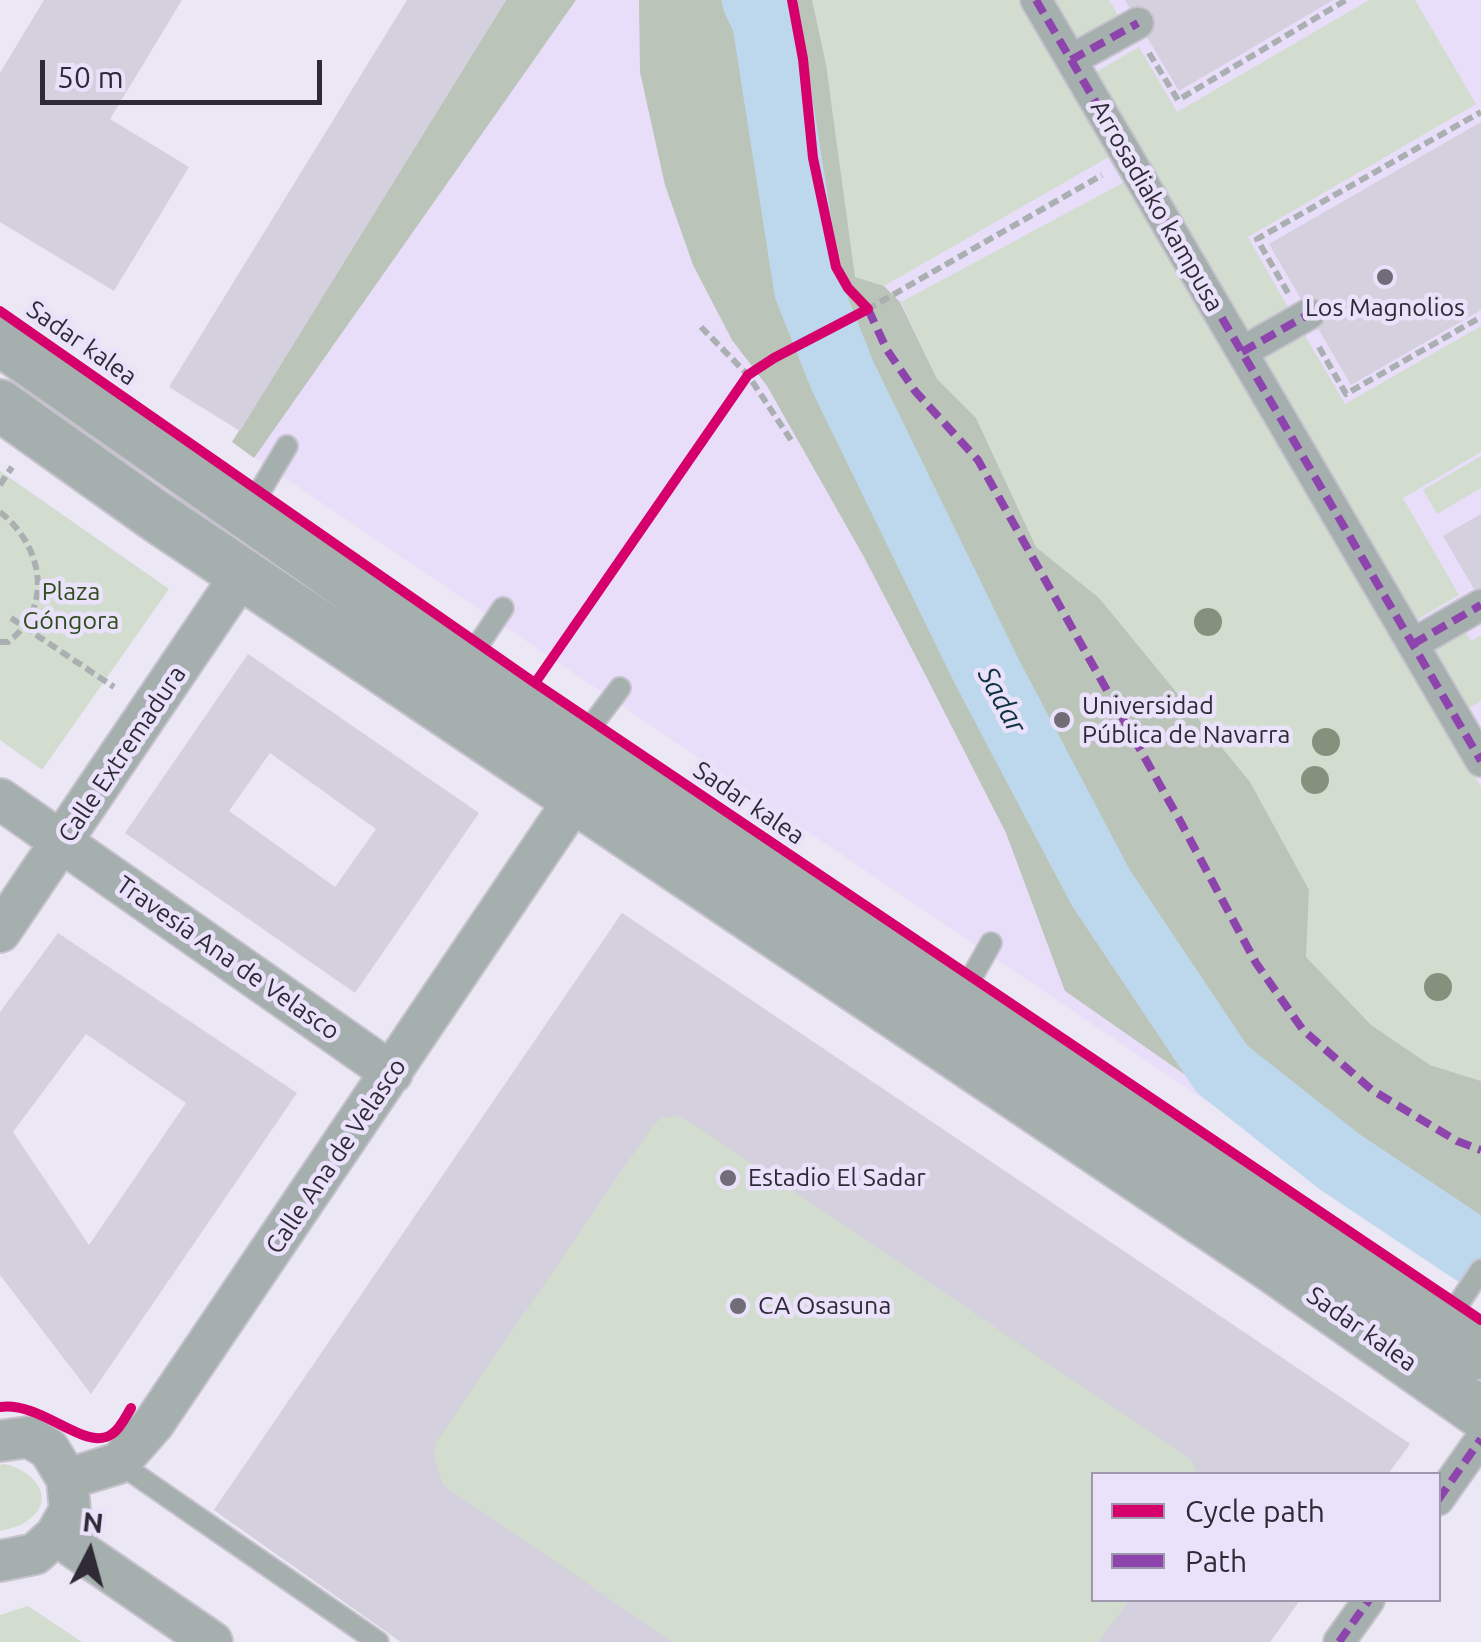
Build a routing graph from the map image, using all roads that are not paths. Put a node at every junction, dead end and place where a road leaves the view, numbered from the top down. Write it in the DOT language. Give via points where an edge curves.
graph roads {
  1 [pos="1036,0"];
  2 [pos="1136,24"];
  3 [pos="1071,60"];
  4 [pos="1306,316"];
  5 [pos="0,340"];
  6 [pos="1242,352"];
  7 [pos="0,405"];
  8 [pos="287,446"];
  9 [pos="247,512"];
  10 [pos="242,574"];
  11 [pos="1481,605"];
  12 [pos="503,608"];
  13 [pos="1413,644"];
  14 [pos="464,666"];
  15 [pos="620,688"];
  16 [pos="578,742"];
  17 [pos="1481,760"];
  18 [pos="0,799"];
  19 [pos="575,800"];
  20 [pos="62,843"];
  21 [pos="0,932"];
  22 [pos="991,942"];
  23 [pos="959,1000"];
  24 [pos="392,1074"];
  25 [pos="1478,1274"];
  26 [pos="1462,1341"];
  27 [pos="1481,1413"];
  28 [pos="1481,1439"];
  29 [pos="0,1441"];
  30 [pos="120,1463"];
  31 [pos="67,1479"];
  32 [pos="1441,1496"];
  33 [pos="56,1535"];
  34 [pos="0,1561"];
  35 [pos="1368,1602"];
  36 [pos="212,1642"];
  37 [pos="378,1642"];
  38 [pos="1339,1642"];
  1 -- 3 [label="street, Arrosadiako kampusa"];
  2 -- 3 [label="street"];
  3 -- 6 [label="street, Arrosadiako kampusa"];
  4 -- 6 [label="street"];
  5 -- 9 [label="street, Sadar kalea"];
  6 -- 13 [label="street, Arrosadiako kampusa"];
  7 -- 10 [label="street, Sadar kalea"];
  8 -- 9 [label="lane"];
  9 -- 14 [label="street, Sadar kalea"];
  10 -- 19 [label="street, Sadar kalea"];
  10 -- 20 [label="street, Calle Extremadura"];
  11 -- 13 [label="street"];
  12 -- 14 [label="lane"];
  13 -- 17 [label="street, Arrosadiako kampusa"];
  14 -- 16 [label="street, Sadar kalea"];
  15 -- 16 [label="lane"];
  16 -- 23 [label="street, Sadar kalea"];
  18 -- 20 [label="street"];
  19 -- 24 [label="street, Calle Ana de Velasco"];
  19 -- 27 [label="street, Sadar kalea"];
  20 -- 21 [label="street, Calle Extremadura"];
  20 -- 24 [label="street, Travesía Ana de Velasco"];
  22 -- 23 [label="lane"];
  23 -- 26 [label="street, Sadar kalea"];
  24 -- 30 [label="street, Calle Ana de Velasco"];
  25 -- 26 [label="lane"];
  28 -- 32 [label="street"];
  29 -- 31 [label="street" via="30,1438 49,1449"];
  30 -- 31 [label="street"];
  30 -- 37 [label="lane"];
  31 -- 33 [label="street" via="70,1510"];
  33 -- 34 [label="street" via="35,1554"];
  33 -- 36 [label="street"];
  35 -- 38 [label="street"];
}
